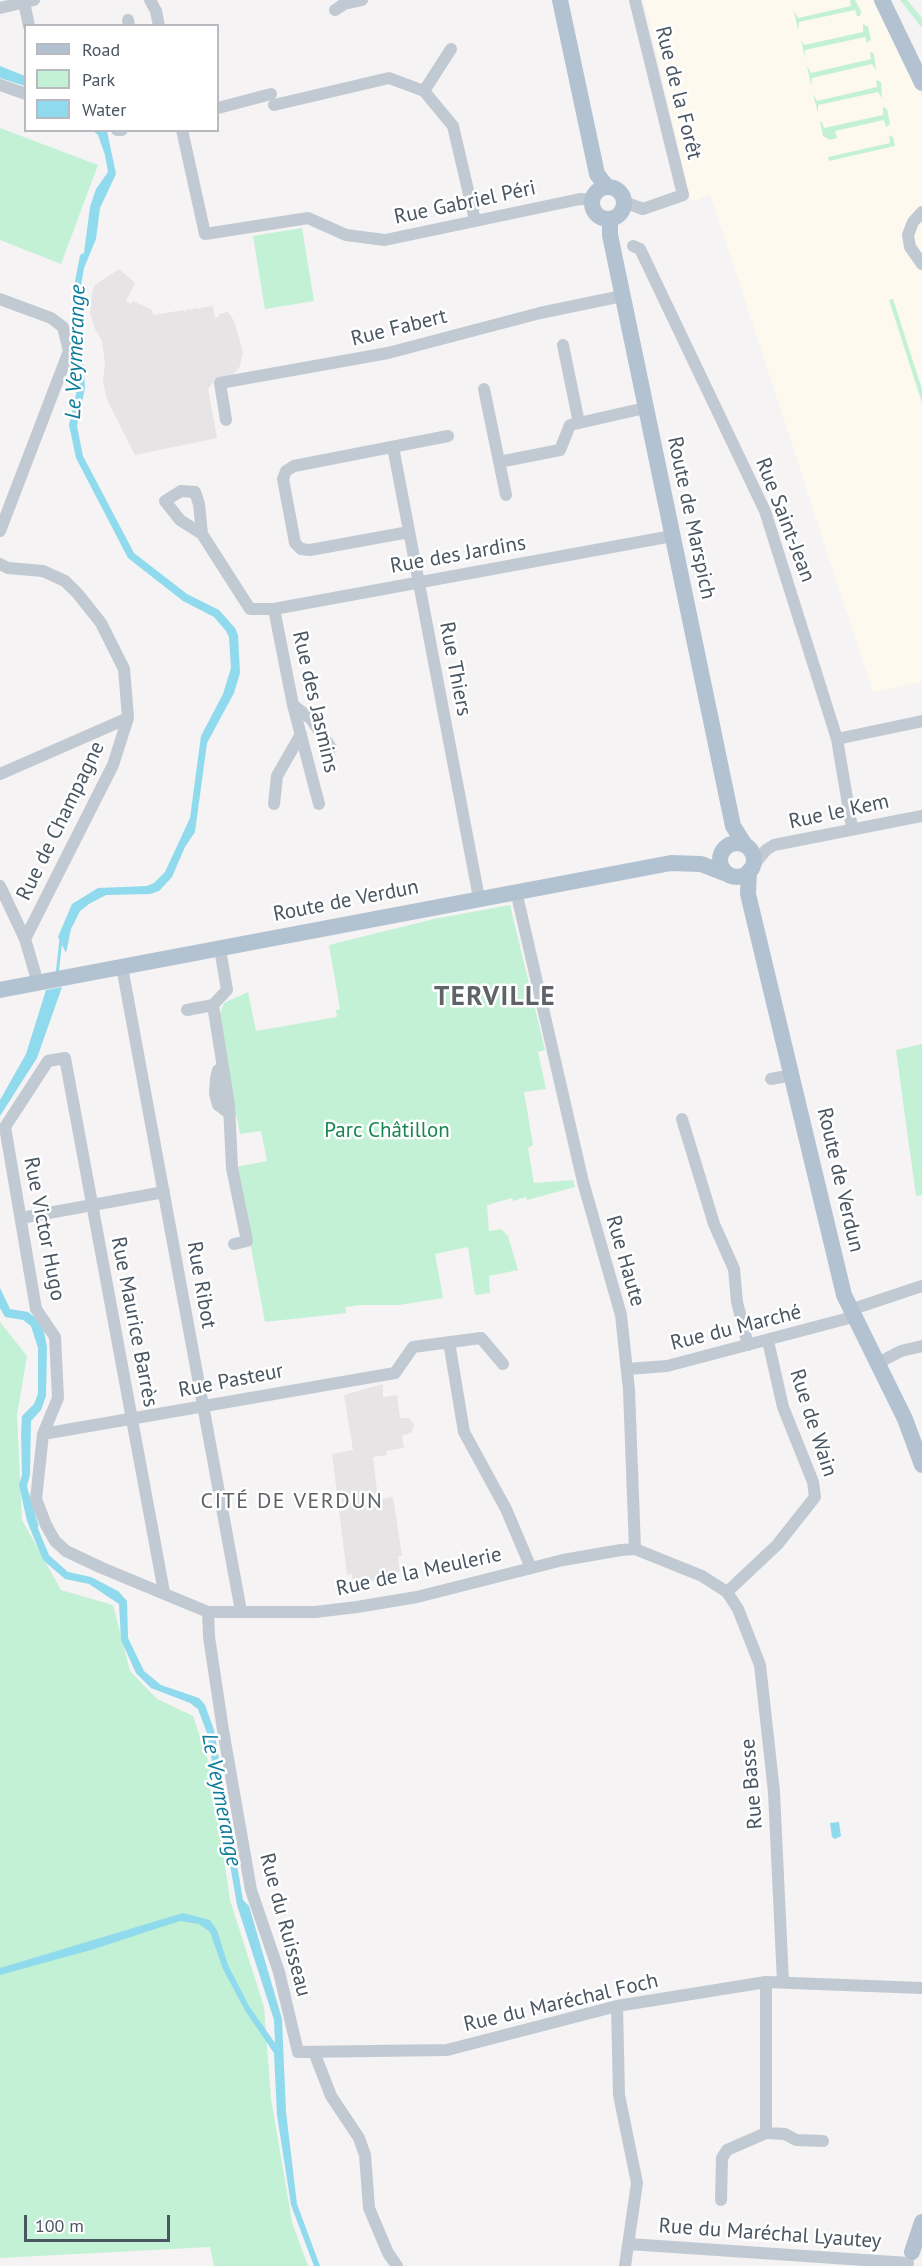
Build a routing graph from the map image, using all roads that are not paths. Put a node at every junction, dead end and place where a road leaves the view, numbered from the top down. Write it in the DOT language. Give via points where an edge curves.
graph roads {
  1 [pos="150,0"];
  2 [pos="362,0"];
  3 [pos="560,0"];
  4 [pos="635,0"];
  5 [pos="882,0"];
  6 [pos="29,1"];
  7 [pos="0,6"];
  8 [pos="335,10"];
  9 [pos="29,24"];
  10 [pos="159,24"];
  11 [pos="451,49"];
  12 [pos="922,83"];
  13 [pos="0,85"];
  14 [pos="424,91"];
  15 [pos="24,93"];
  16 [pos="219,108"];
  17 [pos="182,132"];
  18 [pos="607,187"];
  19 [pos="593,200"];
  20 [pos="624,202"];
  21 [pos="920,216"];
  22 [pos="610,219"];
  23 [pos="475,220"];
  24 [pos="633,246"];
  25 [pos="922,264"];
  26 [pos="622,296"];
  27 [pos="0,299"];
  28 [pos="563,345"];
  29 [pos="484,389"];
  30 [pos="645,408"];
  31 [pos="226,420"];
  32 [pos="579,423"];
  33 [pos="448,436"];
  34 [pos="393,447"];
  35 [pos="499,462"];
  36 [pos="506,495"];
  37 [pos="0,531"];
  38 [pos="409,532"];
  39 [pos="202,534"];
  40 [pos="672,536"];
  41 [pos="0,564"];
  42 [pos="419,582"];
  43 [pos="274,609"];
  44 [pos="294,705"];
  45 [pos="128,718"];
  46 [pos="922,721"];
  47 [pos="301,734"];
  48 [pos="837,739"];
  49 [pos="332,748"];
  50 [pos="0,774"];
  51 [pos="274,804"];
  52 [pos="319,804"];
  53 [pos="922,816"];
  54 [pos="852,828"];
  55 [pos="736,848"];
  56 [pos="766,850"];
  57 [pos="701,864"];
  58 [pos="751,868"];
  59 [pos="730,875"];
  60 [pos="0,886"];
  61 [pos="516,891"];
  62 [pos="748,894"];
  63 [pos="479,898"];
  64 [pos="25,939"];
  65 [pos="220,949"];
  66 [pos="122,967"];
  67 [pos="38,983"];
  68 [pos="0,990"];
  69 [pos="213,1005"];
  70 [pos="187,1010"];
  71 [pos="65,1058"];
  72 [pos="792,1075"];
  73 [pos="771,1079"];
  74 [pos="681,1119"];
  75 [pos="164,1192"];
  76 [pos="92,1204"];
  77 [pos="21,1218"];
  78 [pos="234,1244"];
  79 [pos="922,1286"];
  80 [pos="852,1314"];
  81 [pos="768,1341"];
  82 [pos="449,1342"];
  83 [pos="748,1345"];
  84 [pos="922,1346"];
  85 [pos="878,1363"];
  86 [pos="503,1364"];
  87 [pos="627,1369"];
  88 [pos="203,1406"];
  89 [pos="132,1420"];
  90 [pos="43,1434"];
  91 [pos="921,1455"];
  92 [pos="635,1549"];
  93 [pos="531,1568"];
  94 [pos="164,1592"];
  95 [pos="727,1592"];
  96 [pos="241,1611"];
  97 [pos="208,1612"];
  98 [pos="766,1982"];
  99 [pos="783,1982"];
  100 [pos="922,1988"];
  101 [pos="617,2006"];
  102 [pos="314,2052"];
  103 [pos="766,2133"];
  104 [pos="823,2141"];
  105 [pos="721,2200"];
  106 [pos="922,2222"];
  107 [pos="629,2244"];
  108 [pos="913,2257"];
  109 [pos="397,2266"];
  110 [pos="625,2266"];
  1 -- 10 [label="street"];
  2 -- 8 [label="street"];
  3 -- 18 [label="main road" via="597,174"];
  4 -- 20 [label="street, Rue de la Forêt" via="683,195 644,210"];
  5 -- 12 [label="main road"];
  6 -- 7 [label="street"];
  6 -- 9 [label="street"];
  11 -- 14 [label="street"];
  13 -- 15 [label="street"];
  14 -- 16 [label="street" via="389,78"];
  14 -- 23 [label="street" via="453,126"];
  17 -- 23 [label="street, Rue Gabriel Péri" via="205,234 308,218 346,235 385,240"];
  18 -- 19 [label="main road" via="598,191"];
  18 -- 20 [label="main road" via="617,189"];
  19 -- 22 [label="main road" via="598,215"];
  19 -- 23 [label="street, Rue Gabriel Péri" via="580,199"];
  20 -- 22 [label="main road" via="622,211"];
  21 -- 25 [label="street" via="908,235 910,247"];
  22 -- 26 [label="main road, Route de Marspich" via="609,235"];
  24 -- 48 [label="street, Rue Saint-Jean" via="640,249 765,512"];
  26 -- 30 [label="main road, Route de Marspich"];
  26 -- 31 [label="street, Rue Fabert" via="388,353 220,383"];
  27 -- 37 [label="street" via="51,318 63,327 69,351"];
  28 -- 32 [label="street"];
  29 -- 35 [label="street"];
  30 -- 32 [label="street"];
  30 -- 40 [label="main road, Route de Marspich"];
  32 -- 35 [label="street" via="570,425 560,450"];
  33 -- 34 [label="street"];
  34 -- 38 [label="street, Rue Thiers"];
  34 -- 38 [label="street" via="294,466 283,479 296,543 301,549"];
  35 -- 36 [label="street"];
  38 -- 42 [label="street, Rue Thiers"];
  39 -- 43 [label="street, Rue des Jardins" via="250,609"];
  40 -- 42 [label="street, Rue des Jardins"];
  40 -- 55 [label="main road, Route de Marspich"];
  41 -- 45 [label="street, Rue de Champagne" via="43,570 65,581 78,594 101,623 124,669"];
  42 -- 43 [label="street, Rue des Jardins"];
  42 -- 63 [label="street, Rue Thiers"];
  43 -- 44 [label="street, Rue des Jasmins"];
  44 -- 47 [label="street, Rue des Jasmins"];
  44 -- 49 [label="street" via="311,719"];
  45 -- 50 [label="street, Rue de Champagne"];
  45 -- 64 [label="street, Rue de Champagne" via="113,765"];
  46 -- 48 [label="street"];
  47 -- 51 [label="street" via="277,776"];
  47 -- 52 [label="street, Rue des Jasmins"];
  48 -- 54 [label="street, Rue Saint-Jean"];
  53 -- 54 [label="street, Rue le Kem"];
  54 -- 56 [label="street, Rue le Kem"];
  55 -- 56 [label="street, Rue le Kem"];
  55 -- 57 [label="main road, Route de Verdun"];
  55 -- 58 [label="main road" via="753,856"];
  55 -- 59 [label="main road" via="721,865"];
  56 -- 58 [label="street, Rue le Kem"];
  57 -- 59 [label="main road, Route de Verdun"];
  57 -- 61 [label="main road, Route de Verdun" via="671,863"];
  58 -- 59 [label="main road" via="742,876"];
  58 -- 62 [label="main road, Route de Verdun"];
  59 -- 62 [label="main road, Route de Verdun"];
  60 -- 64 [label="street"];
  61 -- 63 [label="main road, Route de Verdun"];
  61 -- 87 [label="street, Rue Haute" via="583,1182 621,1315"];
  62 -- 72 [label="main road, Route de Verdun"];
  63 -- 65 [label="main road, Route de Verdun"];
  64 -- 67 [label="street"];
  65 -- 66 [label="main road, Route de Verdun"];
  65 -- 69 [label="street" via="227,990"];
  66 -- 67 [label="main road, Route de Verdun"];
  66 -- 75 [label="street, Rue Ribot"];
  67 -- 68 [label="main road, Route de Verdun"];
  69 -- 70 [label="street"];
  69 -- 78 [label="street" via="230,1114 232,1168 247,1241"];
  71 -- 76 [label="street, Rue Maurice Barrès"];
  71 -- 77 [label="street, Rue Victor Hugo" via="48,1061 4,1126"];
  72 -- 73 [label="street"];
  72 -- 80 [label="main road, Route de Verdun" via="844,1295"];
  74 -- 83 [label="street" via="714,1224 734,1269 737,1302"];
  75 -- 76 [label="street"];
  75 -- 88 [label="street, Rue Ribot"];
  76 -- 77 [label="street"];
  76 -- 89 [label="street, Rue Maurice Barrès"];
  77 -- 90 [label="street, Rue Victor Hugo" via="36,1309 55,1337 58,1398"];
  79 -- 80 [label="street, Rue du Marché"];
  80 -- 81 [label="street, Rue du Marché"];
  80 -- 85 [label="main road, Route de Verdun"];
  81 -- 83 [label="street, Rue du Marché"];
  81 -- 95 [label="street, Rue de Wain" via="783,1407 813,1482 815,1497 777,1545"];
  82 -- 86 [label="street" via="481,1338"];
  82 -- 88 [label="street, Rue Pasteur" via="413,1347 395,1373"];
  82 -- 93 [label="street" via="464,1432 506,1509"];
  83 -- 87 [label="street, Rue du Marché" via="667,1366"];
  84 -- 85 [label="street"];
  85 -- 91 [label="main road, Route de Verdun"];
  87 -- 92 [label="street, Rue Haute"];
  88 -- 89 [label="street, Rue Pasteur"];
  88 -- 96 [label="street, Rue Ribot"];
  89 -- 90 [label="street, Rue Pasteur"];
  89 -- 94 [label="street, Rue Maurice Barrès"];
  90 -- 94 [label="street, Rue Victor Hugo" via="36,1499 55,1541 66,1551 102,1568"];
  92 -- 93 [label="street, Rue de la Meulerie"];
  92 -- 95 [label="street" via="702,1576"];
  93 -- 96 [label="street, Rue de la Meulerie" via="417,1597 357,1607 315,1612"];
  94 -- 97 [label="street, Rue Victor Hugo"];
  95 -- 99 [label="street, Rue Basse" via="738,1609 760,1665 774,1792"];
  96 -- 97 [label="street, Rue de la Meulerie"];
  97 -- 102 [label="street, Rue du Ruisseau" via="221,1718 251,1890 279,1972 298,2052"];
  98 -- 99 [label="street, Rue du Maréchal Foch"];
  98 -- 101 [label="street, Rue du Maréchal Foch"];
  98 -- 103 [label="street"];
  99 -- 100 [label="street, Rue du Maréchal Foch"];
  101 -- 102 [label="street, Rue du Maréchal Foch" via="447,2050"];
  101 -- 107 [label="street, Rue du Maréchal Lyautey" via="619,2095 637,2183"];
  102 -- 109 [label="street" via="331,2096 359,2138 365,2156 369,2208"];
  103 -- 104 [label="street"];
  103 -- 105 [label="street" via="727,2150 722,2158"];
  106 -- 108 [label="main road"];
  107 -- 108 [label="street, Rue du Maréchal Lyautey"];
  107 -- 110 [label="street, Rue du Maréchal Lyautey"];
}
